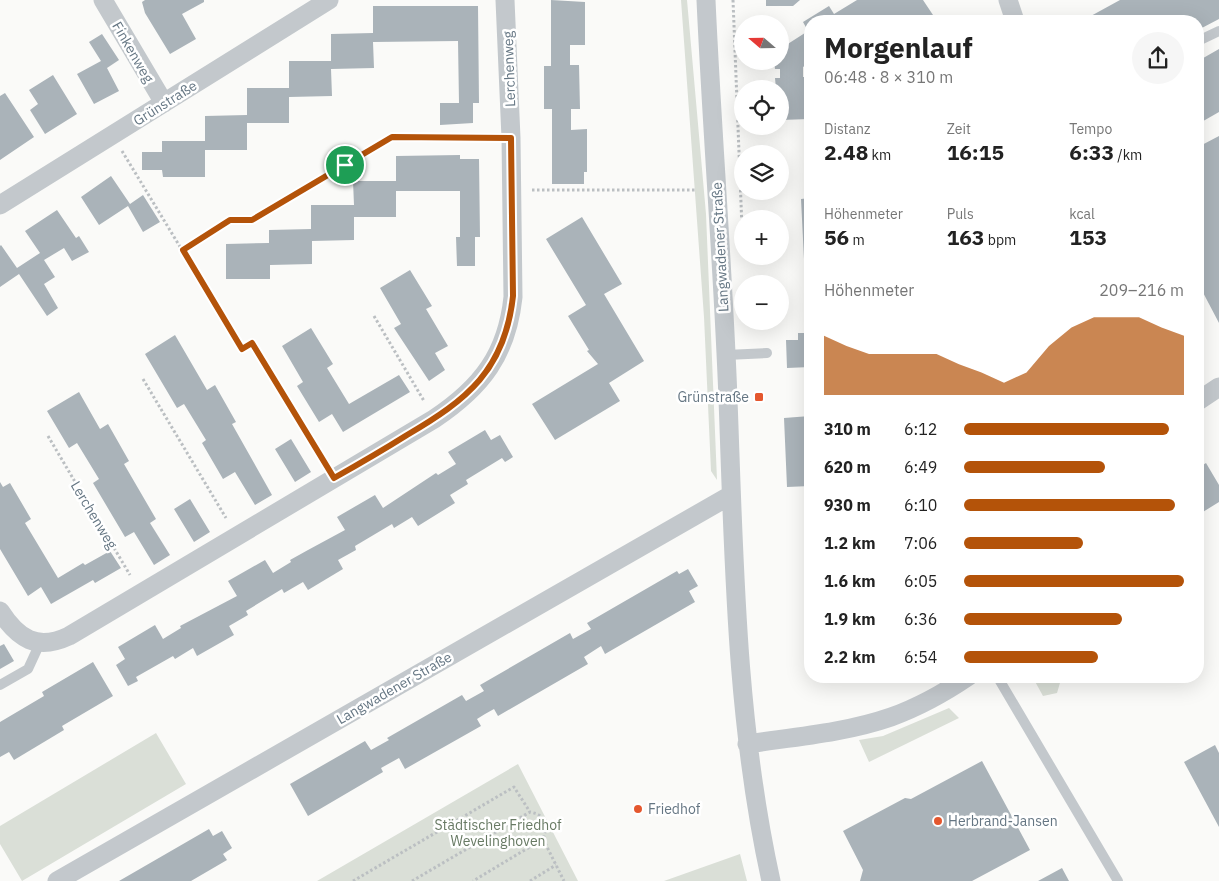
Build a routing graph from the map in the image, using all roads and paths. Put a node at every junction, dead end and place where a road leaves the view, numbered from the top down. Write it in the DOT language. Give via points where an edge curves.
graph roads {
  1 [pos="103,0"];
  2 [pos="328,0"];
  3 [pos="505,0"];
  4 [pos="706,0"];
  5 [pos="733,0"];
  6 [pos="1008,0"];
  7 [pos="1013,15"];
  8 [pos="1219,31"];
  9 [pos="1204,38"];
  10 [pos="164,103"];
  11 [pos="113,136"];
  12 [pos="511,138"];
  13 [pos="718,189"];
  14 [pos="512,190"];
  15 [pos="0,205"];
  16 [pos="741,210"];
  17 [pos="183,250"];
  18 [pos="374,316"];
  19 [pos="767,353"];
  20 [pos="726,355"];
  21 [pos="143,379"];
  22 [pos="1219,387"];
  23 [pos="1204,397"];
  24 [pos="434,419"];
  25 [pos="48,436"];
  26 [pos="334,478"];
  27 [pos="731,495"];
  28 [pos="237,536"];
  29 [pos="141,594"];
  30 [pos="0,611"];
  31 [pos="40,643"];
  32 [pos="958,683"];
  33 [pos="1001,683"];
  34 [pos="0,685"];
  35 [pos="747,744"];
  36 [pos="530,812"];
  37 [pos="543,839"];
  38 [pos="556,865"];
  39 [pos="57,881"];
  40 [pos="353,881"];
  41 [pos="412,881"];
  42 [pos="473,881"];
  43 [pos="530,881"];
  44 [pos="564,881"];
  45 [pos="771,881"];
  46 [pos="1118,881"];
  1 -- 10 [label="street, Finkenweg"];
  2 -- 10 [label="street, Grünstraße"];
  3 -- 12 [label="street, Lerchenweg"];
  4 -- 13 [label="street, Langwadener Straße"];
  5 -- 16 [label="path"];
  6 -- 7 [label="street"];
  8 -- 9 [label="lane"];
  10 -- 11 [label="street, Grünstraße"];
  11 -- 15 [label="street, Grünstraße"];
  11 -- 17 [label="path"];
  12 -- 14 [label="street, Lerchenweg"];
  12 -- 17 [label="path" via="392,137 252,220 230,220"];
  13 -- 14 [label="path"];
  13 -- 20 [label="street, Langwadener Straße"];
  14 -- 24 [label="street, Lerchenweg" via="513,296 507,332 496,358 478,384"];
  17 -- 26 [label="path" via="242,349 252,343"];
  18 -- 24 [label="path"];
  19 -- 20 [label="lane"];
  20 -- 27 [label="street, Langwadener Straße"];
  21 -- 28 [label="path"];
  22 -- 23 [label="street"];
  24 -- 26 [label="street, Lerchenweg"];
  25 -- 29 [label="path, Lerchenweg"];
  26 -- 28 [label="street, Lerchenweg"];
  27 -- 35 [label="street, Langwadener Straße"];
  27 -- 39 [label="street, Langwadener Straße"];
  28 -- 29 [label="street, Lerchenweg"];
  29 -- 31 [label="street, Lerchenweg" via="59,641"];
  30 -- 31 [label="street" via="22,637"];
  31 -- 34 [label="lane" via="28,669"];
  32 -- 35 [label="street" via="936,698 890,717 838,730"];
  33 -- 46 [label="lane"];
  35 -- 45 [label="street, Langwadener Straße"];
  36 -- 37 [label="path" via="544,818 547,832"];
  36 -- 40 [label="path" via="514,787"];
  36 -- 41 [label="path"];
  37 -- 38 [label="path"];
  37 -- 42 [label="path"];
  38 -- 43 [label="path"];
  38 -- 44 [label="path"];
}
